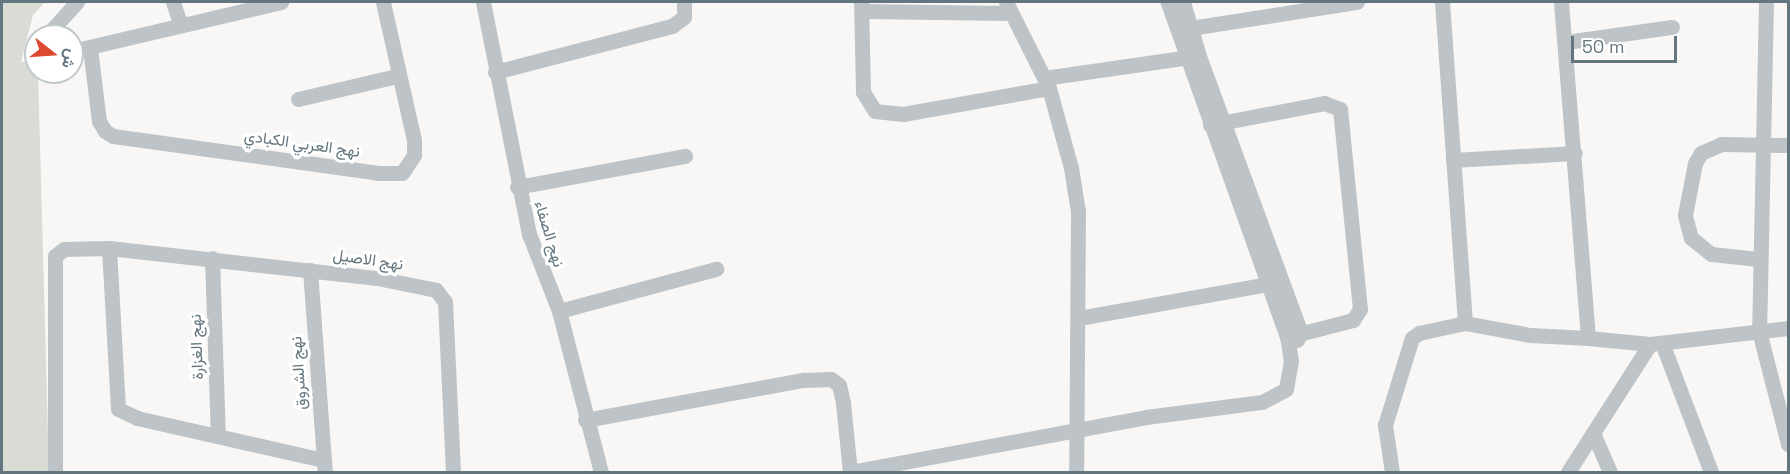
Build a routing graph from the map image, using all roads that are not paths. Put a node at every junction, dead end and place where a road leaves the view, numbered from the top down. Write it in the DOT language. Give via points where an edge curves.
graph roads {
  1 [pos="76,2"];
  2 [pos="173,2"];
  3 [pos="281,2"];
  4 [pos="383,2"];
  5 [pos="483,2"];
  6 [pos="684,2"];
  7 [pos="1168,2"];
  8 [pos="1183,2"];
  9 [pos="1358,2"];
  10 [pos="1442,2"];
  11 [pos="1562,2"];
  12 [pos="1766,2"];
  13 [pos="862,6"];
  14 [pos="1008,7"];
  15 [pos="57,24"];
  16 [pos="180,24"];
  17 [pos="1672,27"];
  18 [pos="1185,28"];
  19 [pos="1566,42"];
  20 [pos="90,48"];
  21 [pos="84,49"];
  22 [pos="1193,57"];
  23 [pos="495,72"];
  24 [pos="397,76"];
  25 [pos="1046,83"];
  26 [pos="298,99"];
  27 [pos="1216,124"];
  28 [pos="1761,144"];
  29 [pos="1788,145"];
  30 [pos="1575,153"];
  31 [pos="685,156"];
  32 [pos="1453,160"];
  33 [pos="517,187"];
  34 [pos="109,248"];
  35 [pos="212,258"];
  36 [pos="1758,259"];
  37 [pos="716,269"];
  38 [pos="310,270"];
  39 [pos="1274,284"];
  40 [pos="559,311"];
  41 [pos="1079,318"];
  42 [pos="1465,323"];
  43 [pos="1788,328"];
  44 [pos="1759,332"];
  45 [pos="1294,335"];
  46 [pos="1588,338"];
  47 [pos="1656,344"];
  48 [pos="585,420"];
  49 [pos="1074,432"];
  50 [pos="1593,433"];
  51 [pos="218,435"];
  52 [pos="1788,444"];
  53 [pos="324,466"];
  54 [pos="55,472"];
  55 [pos="453,472"];
  56 [pos="601,472"];
  57 [pos="850,472"];
  58 [pos="1076,472"];
  59 [pos="1392,472"];
  60 [pos="1568,472"];
  61 [pos="1610,472"];
  62 [pos="1711,472"];
  1 -- 15 [label="street"];
  2 -- 16 [label="street"];
  3 -- 16 [label="street"];
  4 -- 24 [label="street, نهج العربي الكبادي"];
  5 -- 23 [label="street, نهج الصفاء"];
  6 -- 23 [label="street" via="684,17 672,26"];
  7 -- 18 [label="street"];
  8 -- 18 [label="street"];
  9 -- 18 [label="street"];
  10 -- 32 [label="street"];
  11 -- 19 [label="street"];
  12 -- 28 [label="street"];
  13 -- 14 [label="street"];
  13 -- 25 [label="street" via="863,92 875,111 903,114"];
  14 -- 25 [label="street"];
  16 -- 20 [label="street"];
  17 -- 19 [label="street"];
  18 -- 22 [label="street"];
  19 -- 30 [label="street"];
  20 -- 21 [label="street"];
  20 -- 24 [label="street, نهج العربي الكبادي" via="99,121 113,136 378,173 402,173 414,155"];
  22 -- 25 [label="street"];
  22 -- 27 [label="street"];
  23 -- 33 [label="street, نهج الصفاء"];
  24 -- 26 [label="street"];
  25 -- 41 [label="street" via="1071,168 1078,211"];
  27 -- 39 [label="street"];
  27 -- 45 [label="street" via="1324,103 1340,109 1360,309 1353,320"];
  28 -- 29 [label="street"];
  28 -- 36 [label="street"];
  28 -- 36 [label="street" via="1721,144 1701,153 1695,164 1685,215 1691,238 1711,254"];
  30 -- 32 [label="street"];
  30 -- 46 [label="street"];
  31 -- 33 [label="street"];
  32 -- 42 [label="street"];
  33 -- 40 [label="street, نهج الصفاء" via="542,276"];
  34 -- 35 [label="street, نهج الاصيل"];
  34 -- 51 [label="street" via="118,409 137,418"];
  34 -- 54 [label="street, نهج الاصيل" via="64,249 55,256"];
  35 -- 38 [label="street, نهج الاصيل"];
  35 -- 51 [label="street, نهج الغزارة"];
  36 -- 44 [label="street"];
  37 -- 40 [label="street"];
  38 -- 53 [label="street, نهج الشروق"];
  38 -- 55 [label="street, نهج الاصيل" via="420,285 442,296"];
  39 -- 41 [label="street"];
  39 -- 45 [label="street"];
  40 -- 48 [label="street, نهج الصفاء"];
  41 -- 49 [label="street"];
  42 -- 46 [label="street" via="1530,335"];
  42 -- 59 [label="street" via="1412,338 1384,425"];
  43 -- 44 [label="street"];
  44 -- 47 [label="street"];
  44 -- 52 [label="street"];
  45 -- 49 [label="street" via="1291,377 1278,397"];
  46 -- 47 [label="street"];
  47 -- 50 [label="street"];
  47 -- 62 [label="street"];
  48 -- 56 [label="street, نهج الصفاء"];
  48 -- 57 [label="street" via="826,379 840,389"];
  49 -- 57 [label="street" via="935,453"];
  49 -- 58 [label="street"];
  50 -- 60 [label="street"];
  50 -- 61 [label="street"];
  51 -- 53 [label="street"];
}
